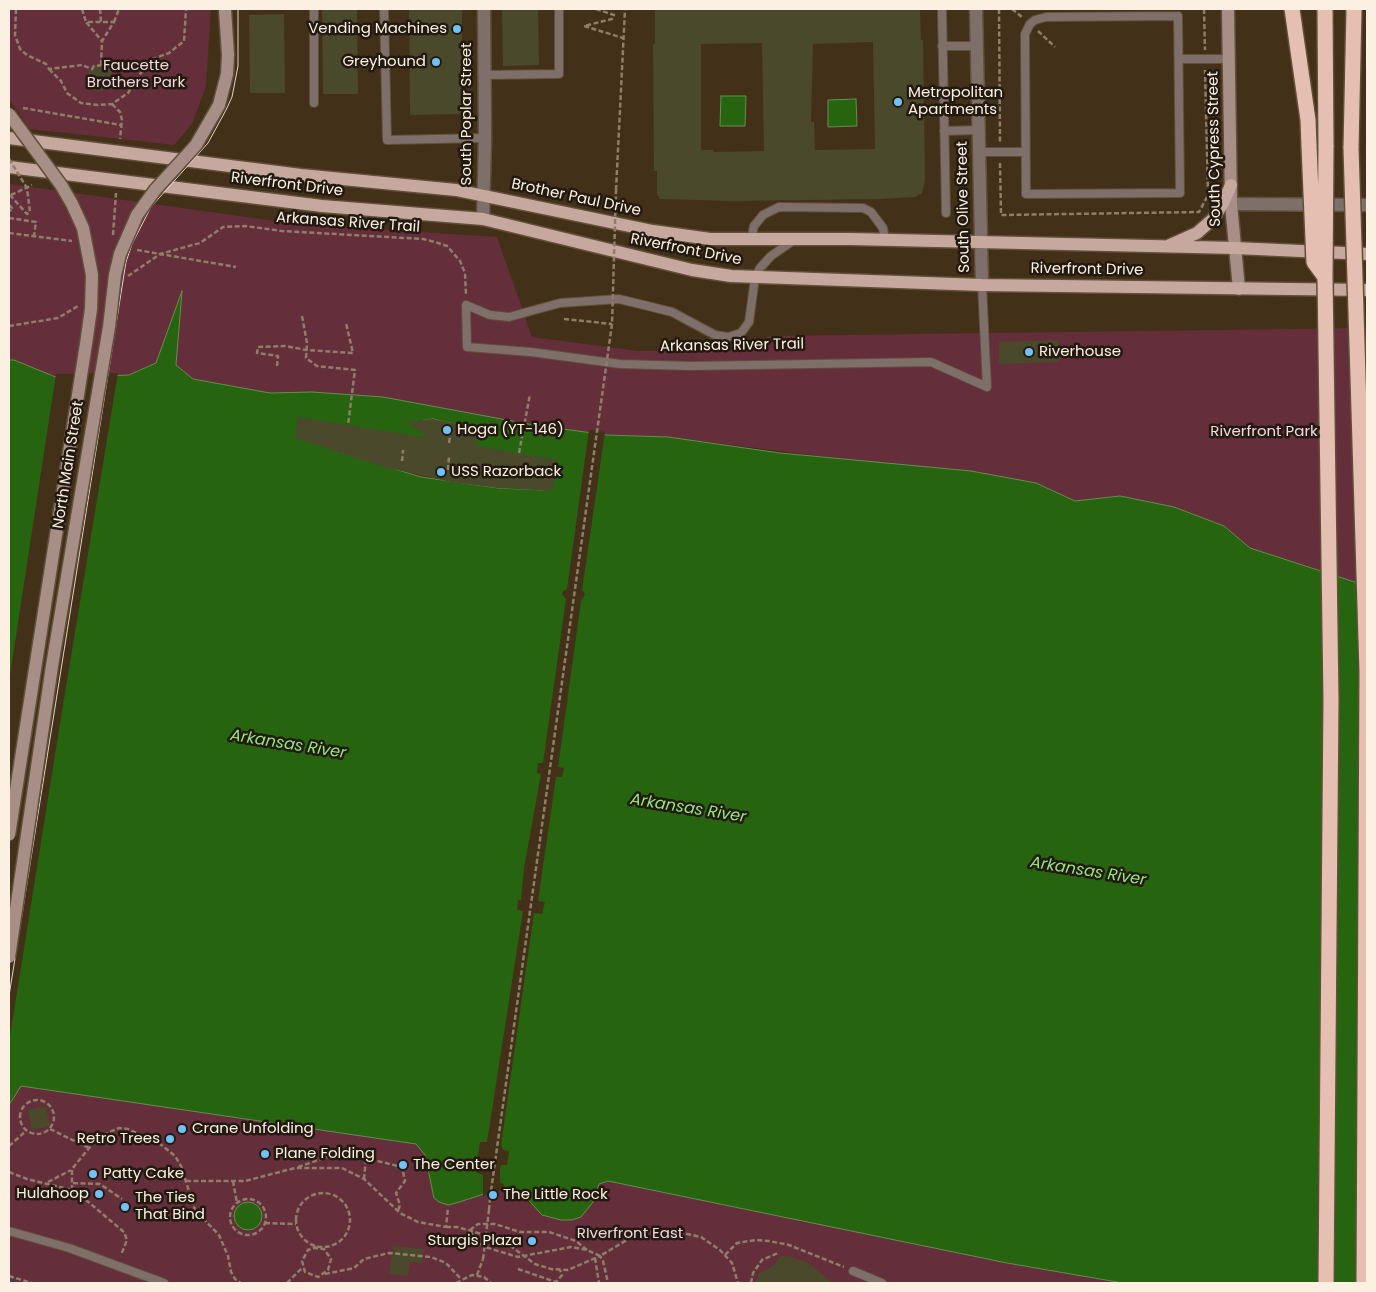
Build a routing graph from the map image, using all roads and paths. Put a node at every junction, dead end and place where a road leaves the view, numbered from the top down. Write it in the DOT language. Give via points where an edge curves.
graph roads {
  1 [pos="16,9"];
  2 [pos="82,9"];
  3 [pos="100,9"];
  4 [pos="119,9"];
  5 [pos="186,9"];
  6 [pos="225,9"];
  7 [pos="314,9"];
  8 [pos="384,9"];
  9 [pos="484,9"];
  10 [pos="558,9"];
  11 [pos="596,9"];
  12 [pos="625,9"];
  13 [pos="976,9"];
  14 [pos="999,9"];
  15 [pos="1204,9"];
  16 [pos="1228,9"];
  17 [pos="1292,9"];
  18 [pos="1325,9"];
  19 [pos="942,10"];
  20 [pos="1063,13"];
  21 [pos="1354,15"];
  22 [pos="86,22"];
  23 [pos="100,22"];
  24 [pos="114,22"];
  25 [pos="623,38"];
  26 [pos="102,41"];
  27 [pos="942,46"];
  28 [pos="977,46"];
  29 [pos="1179,59"];
  30 [pos="1205,59"];
  31 [pos="1229,59"];
  32 [pos="154,60"];
  33 [pos="101,66"];
  34 [pos="49,69"];
  35 [pos="484,75"];
  36 [pos="314,103"];
  37 [pos="112,104"];
  38 [pos="13,111"];
  39 [pos="122,125"];
  40 [pos="979,130"];
  41 [pos="944,131"];
  42 [pos="120,136"];
  43 [pos="9,138"];
  44 [pos="485,138"];
  45 [pos="980,152"];
  46 [pos="1000,152"];
  47 [pos="1025,152"];
  48 [pos="9,160"];
  49 [pos="9,167"];
  50 [pos="38,181"];
  51 [pos="1231,185"];
  52 [pos="27,188"];
  53 [pos="10,194"];
  54 [pos="116,194"];
  55 [pos="483,195"];
  56 [pos="1231,204"];
  57 [pos="9,205"];
  58 [pos="1367,205"];
  59 [pos="9,210"];
  60 [pos="946,213"];
  61 [pos="9,218"];
  62 [pos="483,219"];
  63 [pos="34,236"];
  64 [pos="112,237"];
  65 [pos="751,240"];
  66 [pos="794,240"];
  67 [pos="885,240"];
  68 [pos="980,242"];
  69 [pos="1164,247"];
  70 [pos="1235,248"];
  71 [pos="160,254"];
  72 [pos="1367,254"];
  73 [pos="236,267"];
  74 [pos="1325,277"];
  75 [pos="755,278"];
  76 [pos="121,280"];
  77 [pos="982,285"];
  78 [pos="1239,289"];
  79 [pos="1367,290"];
  80 [pos="82,304"];
  81 [pos="466,305"];
  82 [pos="302,316"];
  83 [pos="564,319"];
  84 [pos="346,323"];
  85 [pos="612,324"];
  86 [pos="9,326"];
  87 [pos="306,350"];
  88 [pos="606,356"];
  89 [pos="615,357"];
  90 [pos="277,366"];
  91 [pos="530,394"];
  92 [pos="348,425"];
  93 [pos="450,437"];
  94 [pos="449,443"];
  95 [pos="403,450"];
  96 [pos="519,453"];
  97 [pos="449,458"];
  98 [pos="402,461"];
  99 [pos="448,470"];
  100 [pos="9,835"];
  101 [pos="9,957"];
  102 [pos="50,1129"];
  103 [pos="26,1131"];
  104 [pos="9,1146"];
  105 [pos="89,1148"];
  106 [pos="366,1158"];
  107 [pos="295,1168"];
  108 [pos="72,1169"];
  109 [pos="9,1172"];
  110 [pos="364,1180"];
  111 [pos="186,1181"];
  112 [pos="233,1181"];
  113 [pos="46,1183"];
  114 [pos="73,1183"];
  115 [pos="72,1190"];
  116 [pos="122,1199"];
  117 [pos="237,1203"];
  118 [pos="448,1208"];
  119 [pos="398,1211"];
  120 [pos="265,1223"];
  121 [pos="296,1224"];
  122 [pos="446,1227"];
  123 [pos="9,1230"];
  124 [pos="470,1230"];
  125 [pos="318,1247"];
  126 [pos="312,1248"];
  127 [pos="587,1250"];
  128 [pos="778,1253"];
  129 [pos="725,1255"];
  130 [pos="525,1256"];
  131 [pos="600,1256"];
  132 [pos="595,1258"];
  133 [pos="116,1265"];
  134 [pos="303,1267"];
  135 [pos="518,1268"];
  136 [pos="560,1270"];
  137 [pos="853,1271"];
  138 [pos="325,1274"];
  139 [pos="478,1275"];
  140 [pos="9,1276"];
  141 [pos="461,1279"];
  142 [pos="32,1283"];
  143 [pos="164,1283"];
  144 [pos="241,1283"];
  145 [pos="287,1283"];
  146 [pos="456,1283"];
  147 [pos="491,1283"];
  148 [pos="599,1283"];
  149 [pos="608,1283"];
  150 [pos="738,1283"];
  151 [pos="751,1283"];
  152 [pos="882,1283"];
  153 [pos="1326,1283"];
  154 [pos="1364,1283"];
  1 -- 34 [label="path" via="15,35 20,48"];
  2 -- 22 [label="path"];
  3 -- 23 [label="path"];
  4 -- 24 [label="path"];
  5 -- 32 [label="path" via="184,41"];
  6 -- 101 [label="main road, North Main Street, bridge" via="227,74 219,105 196,145 137,215 120,254 115,275"];
  7 -- 36 [label="lane"];
  8 -- 44 [label="lane" via="387,140"];
  9 -- 35 [label="street, South Poplar Street"];
  10 -- 35 [label="lane" via="559,74"];
  11 -- 25 [label="path" via="614,15 612,19 584,26"];
  12 -- 25 [label="path"];
  13 -- 28 [label="street, South Olive Street"];
  14 -- 46 [label="path"];
  15 -- 30 [label="path"];
  16 -- 31 [label="main road, South Cypress Street"];
  17 -- 74 [label="highway, bridge" via="1308,120 1314,262"];
  18 -- 74 [label="highway, bridge"];
  19 -- 27 [label="lane"];
  20 -- 29 [label="lane" via="1178,16"];
  20 -- 47 [label="lane" via="1034,20 1024,34"];
  21 -- 154 [label="highway, bridge" via="1351,148 1366,672"];
  22 -- 23 [label="path"];
  22 -- 26 [label="path"];
  23 -- 24 [label="path"];
  24 -- 26 [label="path"];
  25 -- 85 [label="path, bridge"];
  26 -- 33 [label="path"];
  27 -- 28 [label="lane"];
  27 -- 41 [label="lane"];
  28 -- 40 [label="street, South Olive Street"];
  29 -- 30 [label="lane"];
  29 -- 47 [label="lane" via="1180,192 1026,194"];
  30 -- 31 [label="lane"];
  30 -- 46 [label="path" via="1208,195 1199,212 1001,215"];
  31 -- 51 [label="main road, South Cypress Street"];
  32 -- 33 [label="path" via="118,64 109,70 105,65"];
  32 -- 37 [label="path" via="128,93"];
  33 -- 34 [label="path"];
  34 -- 37 [label="path" via="67,93 81,103"];
  35 -- 44 [label="street, South Poplar Street"];
  37 -- 39 [label="path" via="120,112"];
  38 -- 39 [label="path"];
  38 -- 100 [label="main road, North Main Street, bridge" via="72,204 83,228 92,275 86,344"];
  39 -- 42 [label="path"];
  40 -- 41 [label="lane"];
  40 -- 45 [label="street, South Olive Street"];
  41 -- 60 [label="lane"];
  43 -- 55 [label="main road, Brother Paul Drive"];
  44 -- 55 [label="street, South Poplar Street"];
  45 -- 46 [label="lane"];
  45 -- 68 [label="street, South Olive Street"];
  46 -- 47 [label="lane"];
  48 -- 52 [label="path, bridge"];
  49 -- 62 [label="main road, Riverfront Drive" via="322,206"];
  50 -- 52 [label="path"];
  51 -- 56 [label="main road, South Cypress Street"];
  51 -- 69 [label="main road" via="1213,219 1197,233"];
  52 -- 53 [label="path"];
  52 -- 53 [label="path, bridge" via="30,212 27,214"];
  54 -- 64 [label="path"];
  55 -- 62 [label="street, South Poplar Street"];
  55 -- 65 [label="main road, Brother Paul Drive" via="662,233"];
  56 -- 58 [label="street"];
  56 -- 70 [label="main road, South Cypress Street"];
  57 -- 59 [label="path" via="12,208"];
  61 -- 63 [label="path" via="36,222"];
  62 -- 75 [label="main road, Riverfront Drive" via="692,270"];
  65 -- 66 [label="main road, Brother Paul Drive"];
  65 -- 67 [label="lane" via="754,226 763,215 779,208 864,208 883,228"];
  66 -- 67 [label="main road, Brother Paul Drive"];
  66 -- 75 [label="lane" via="763,264"];
  67 -- 68 [label="main road, Brother Paul Drive"];
  68 -- 69 [label="main road, Riverfront Drive"];
  68 -- 77 [label="street, South Olive Street"];
  69 -- 70 [label="main road, Riverfront Drive"];
  70 -- 72 [label="main road, Riverfront Drive"];
  70 -- 78 [label="main road, South Cypress Street"];
  71 -- 73 [label="path"];
  71 -- 76 [label="path, Arkansas River Trail"];
  71 -- 81 [label="path, Arkansas River Trail" via="200,243 223,227 423,239 447,246 456,254 465,273"];
  74 -- 153 [label="highway, bridge" via="1331,700"];
  75 -- 77 [label="main road, Riverfront Drive"];
  75 -- 81 [label="lane" via="749,322 741,332 728,337 715,336 672,312 619,299 560,303 509,317 490,315"];
  77 -- 78 [label="main road, Riverfront Drive"];
  77 -- 81 [label="lane" via="987,387 930,362 636,365 467,347"];
  78 -- 79 [label="main road, Riverfront Drive"];
  80 -- 86 [label="path" via="58,318"];
  82 -- 87 [label="path"];
  83 -- 85 [label="path"];
  84 -- 87 [label="path" via="353,353"];
  85 -- 139 [label="path, bridge" via="483,1259"];
  87 -- 90 [label="path" via="286,346 258,347 257,353 278,356"];
  87 -- 92 [label="path" via="306,358 317,366 355,370"];
  88 -- 89 [label="path"];
  91 -- 96 [label="path"];
  93 -- 94 [label="path"];
  95 -- 98 [label="path"];
  97 -- 99 [label="path"];
  102 -- 103 [label="path" via="39,1135"];
  102 -- 103 [label="path" via="53,1110 45,1102 34,1100 26,1104 20,1114"];
  102 -- 105 [label="path"];
  103 -- 104 [label="path"];
  105 -- 108 [label="path"];
  105 -- 111 [label="path" via="119,1128 140,1132 175,1156"];
  106 -- 107 [label="path" via="350,1154 333,1155"];
  106 -- 110 [label="path"];
  106 -- 119 [label="path" via="402,1167 405,1181 396,1193 400,1205"];
  107 -- 110 [label="path" via="342,1168"];
  107 -- 112 [label="path"];
  108 -- 113 [label="path"];
  108 -- 114 [label="path"];
  109 -- 113 [label="path"];
  110 -- 119 [label="path"];
  111 -- 112 [label="path"];
  111 -- 144 [label="path" via="196,1210 219,1235 231,1272"];
  112 -- 117 [label="path"];
  113 -- 115 [label="path"];
  114 -- 115 [label="path"];
  114 -- 116 [label="path" via="100,1184"];
  115 -- 133 [label="path" via="127,1236"];
  117 -- 120 [label="path" via="247,1199 258,1202 265,1211"];
  117 -- 120 [label="path" via="231,1221 239,1232 253,1234"];
  118 -- 122 [label="path"];
  119 -- 122 [label="path" via="418,1222"];
  120 -- 121 [label="path"];
  121 -- 125 [label="path" via="303,1239"];
  121 -- 125 [label="path" via="298,1208 310,1195 327,1193 342,1200 350,1216 347,1232 335,1244"];
  122 -- 124 [label="path"];
  123 -- 133 [label="lane"];
  124 -- 127 [label="path" via="478,1224 496,1224 520,1232 549,1232 576,1241"];
  124 -- 130 [label="path" via="504,1242"];
  124 -- 130 [label="path" via="474,1239 485,1247 518,1257"];
  125 -- 126 [label="path"];
  126 -- 134 [label="path" via="303,1256"];
  126 -- 138 [label="path" via="324,1249 331,1259"];
  127 -- 130 [label="path" via="571,1247"];
  127 -- 131 [label="path"];
  128 -- 151 [label="path" via="762,1260 753,1273"];
  129 -- 131 [label="path" via="701,1237 654,1231 637,1234"];
  129 -- 137 [label="path" via="737,1243 769,1241 788,1245"];
  129 -- 150 [label="path" via="732,1263"];
  130 -- 136 [label="path" via="535,1264"];
  131 -- 132 [label="path"];
  131 -- 149 [label="path"];
  132 -- 136 [label="path" via="568,1270"];
  132 -- 148 [label="path"];
  133 -- 143 [label="lane"];
  134 -- 138 [label="path" via="313,1276"];
  134 -- 145 [label="path"];
  135 -- 136 [label="path" via="556,1282 562,1275"];
  137 -- 152 [label="lane"];
  138 -- 141 [label="path" via="354,1268 364,1259 389,1253 431,1257 446,1263"];
  139 -- 141 [label="path"];
  139 -- 147 [label="path"];
  140 -- 142 [label="path"];
  141 -- 146 [label="path"];
}
